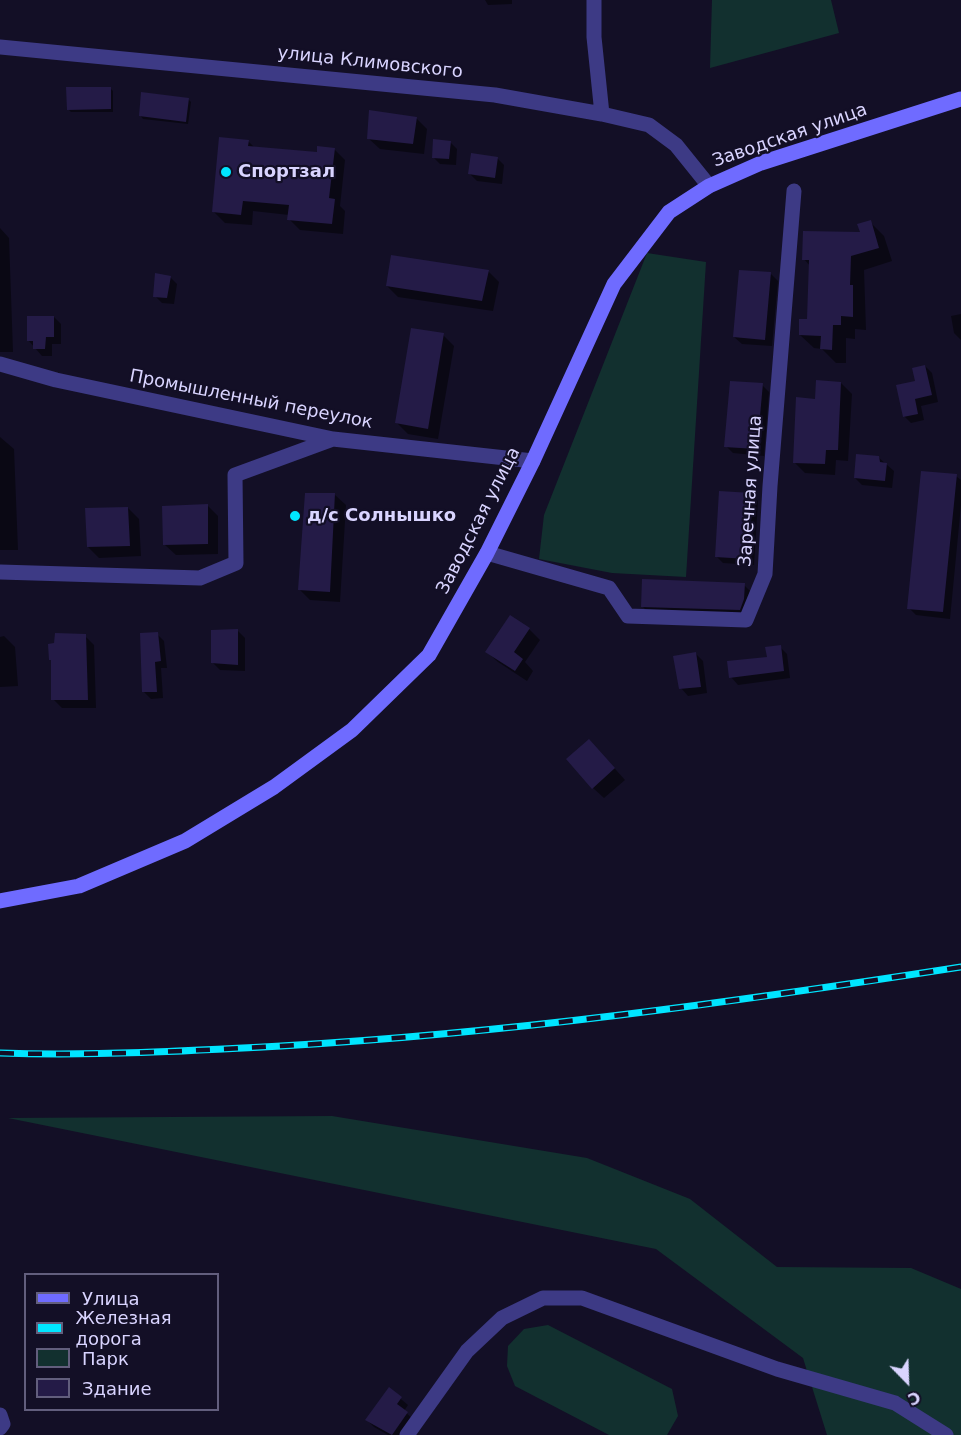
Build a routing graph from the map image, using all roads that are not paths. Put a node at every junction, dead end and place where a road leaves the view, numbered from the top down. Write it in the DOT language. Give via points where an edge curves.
graph roads {
  1 [pos="594,0"];
  2 [pos="0,47"];
  3 [pos="961,99"];
  4 [pos="602,114"];
  5 [pos="709,186"];
  6 [pos="794,191"];
  7 [pos="0,364"];
  8 [pos="333,439"];
  9 [pos="533,460"];
  10 [pos="488,553"];
  11 [pos="0,572"];
  12 [pos="0,901"];
  13 [pos="0,1415"];
  14 [pos="0,1428"];
  15 [pos="407,1435"];
  16 [pos="946,1435"];
  1 -- 4 [label="street"];
  2 -- 4 [label="street, улица Климовского" via="495,95"];
  3 -- 5 [label="main road, Заводская улица" via="761,163"];
  4 -- 5 [label="street, улица Климовского" via="648,125 676,145"];
  5 -- 9 [label="main road, Заводская улица" via="669,212 614,284"];
  6 -- 10 [label="street, Заречная улица" via="765,574 746,620 628,616 609,588"];
  7 -- 8 [label="street, Промышленный переулок" via="56,380"];
  8 -- 9 [label="street, Промышленный переулок"];
  8 -- 11 [label="street" via="235,475 236,563 200,578"];
  9 -- 10 [label="main road, Заводская улица"];
  10 -- 12 [label="main road, Заводская улица" via="429,655 352,730 274,787 185,841 79,886"];
  13 -- 14 [label="street"];
  15 -- 16 [label="street" via="466,1351 502,1318 543,1298 582,1298 777,1369 895,1403"];
}
